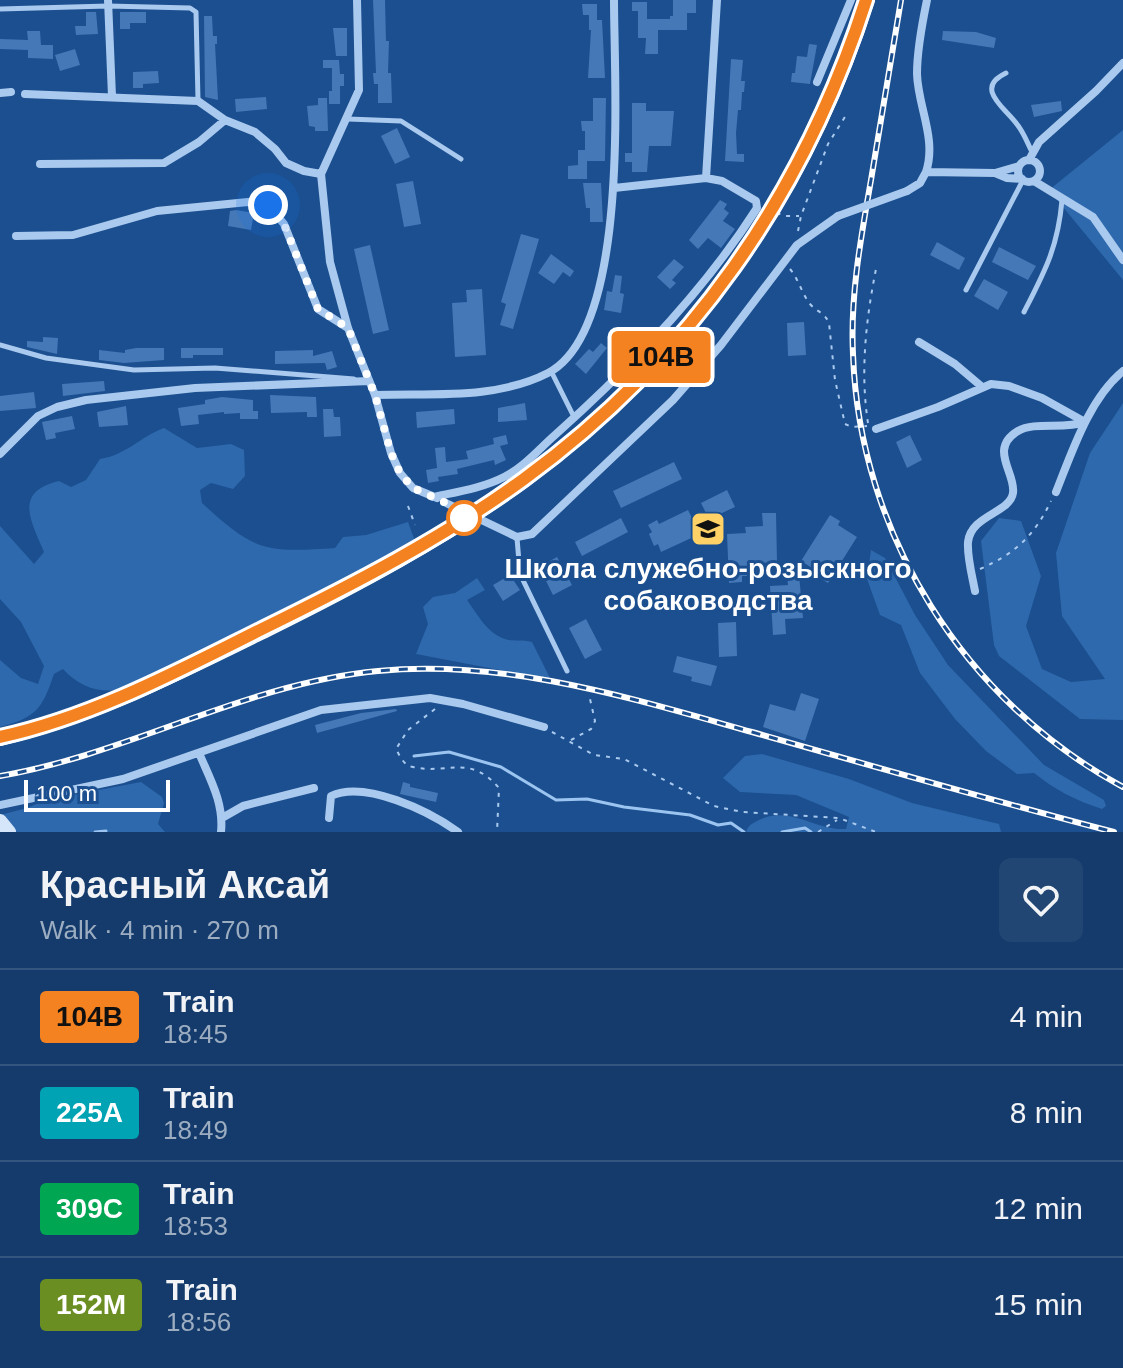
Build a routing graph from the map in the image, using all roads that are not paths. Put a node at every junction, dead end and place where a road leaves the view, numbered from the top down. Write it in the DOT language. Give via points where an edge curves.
graph roads {
  1 [pos="357,0"];
  2 [pos="614,0"];
  3 [pos="717,0"];
  4 [pos="851,0"];
  5 [pos="927,0"];
  6 [pos="108,3"];
  7 [pos="0,9"];
  8 [pos="1123,63"];
  9 [pos="1006,73"];
  10 [pos="817,82"];
  11 [pos="11,92"];
  12 [pos="0,93"];
  13 [pos="25,94"];
  14 [pos="112,96"];
  15 [pos="198,101"];
  16 [pos="348,119"];
  17 [pos="225,120"];
  18 [pos="1030,156"];
  19 [pos="461,159"];
  20 [pos="40,164"];
  21 [pos="1019,166"];
  22 [pos="926,172"];
  23 [pos="995,173"];
  24 [pos="321,174"];
  25 [pos="706,178"];
  26 [pos="1022,180"];
  27 [pos="1034,181"];
  28 [pos="614,188"];
  29 [pos="1062,200"];
  30 [pos="16,236"];
  31 [pos="1123,260"];
  32 [pos="966,290"];
  33 [pos="1024,312"];
  34 [pos="348,328"];
  35 [pos="919,342"];
  36 [pos="0,345"];
  37 [pos="551,371"];
  38 [pos="1123,371"];
  39 [pos="364,380"];
  40 [pos="981,386"];
  41 [pos="375,395"];
  42 [pos="574,418"];
  43 [pos="1085,422"];
  44 [pos="872,427"];
  45 [pos="0,454"];
  46 [pos="1056,492"];
  47 [pos="433,497"];
  48 [pos="517,537"];
  49 [pos="975,591"];
  50 [pos="567,671"];
  51 [pos="544,727"];
  52 [pos="199,753"];
  53 [pos="314,788"];
  54 [pos="0,805"];
  55 [pos="222,818"];
  56 [pos="329,818"];
  57 [pos="0,821"];
  58 [pos="9,832"];
  59 [pos="221,832"];
  60 [pos="458,832"];
  1 -- 16 [label="street" via="359,90"];
  2 -- 28 [label="street"];
  3 -- 25 [label="street"];
  4 -- 10 [label="street"];
  5 -- 22 [label="street" via="917,74 930,150"];
  6 -- 7 [label="lane"];
  6 -- 14 [label="street"];
  6 -- 15 [label="lane" via="196,12"];
  8 -- 18 [label="street"];
  9 -- 18 [label="lane" via="995,80 994,96 1016,122"];
  11 -- 12 [label="street"];
  13 -- 14 [label="street"];
  14 -- 15 [label="street"];
  15 -- 17 [label="street"];
  16 -- 19 [label="lane" via="401,121"];
  16 -- 24 [label="street"];
  17 -- 20 [label="street" via="164,163"];
  17 -- 24 [label="street" via="255,132 286,163"];
  18 -- 21 [label="street"];
  18 -- 27 [label="street" via="1041,173"];
  21 -- 23 [label="street"];
  21 -- 26 [label="street"];
  22 -- 23 [label="street"];
  22 -- 48 [label="street, bridge" via="907,191 838,216 801,242 673,400 532,534"];
  23 -- 26 [label="street"];
  24 -- 34 [label="street" via="330,262"];
  25 -- 28 [label="street"];
  25 -- 42 [label="street" via="722,181 756,204 736,241 661,329"];
  26 -- 27 [label="street"];
  26 -- 32 [label="lane"];
  27 -- 29 [label="street"];
  28 -- 37 [label="street" via="608,248 589,322 576,346"];
  29 -- 31 [label="street" via="1093,217"];
  29 -- 33 [label="lane" via="1060,233"];
  30 -- 34 [label="street" via="73,235 157,211 248,202 268,205 284,224 318,309"];
  34 -- 39 [label="street"];
  35 -- 40 [label="street"];
  36 -- 39 [label="lane" via="46,358 134,370 215,368"];
  37 -- 41 [label="street" via="507,389"];
  37 -- 42 [label="lane"];
  38 -- 43 [label="street"];
  39 -- 41 [label="street"];
  39 -- 45 [label="street" via="195,388 86,400 38,416"];
  40 -- 43 [label="street" via="1020,390"];
  40 -- 44 [label="street" via="938,407"];
  41 -- 47 [label="street" via="400,473 413,488"];
  42 -- 47 [label="street" via="505,477"];
  43 -- 46 [label="street"];
  43 -- 49 [label="street" via="1071,428 1028,428 1011,437 1004,458 1014,492 970,534"];
  47 -- 48 [label="street, bridge"];
  48 -- 50 [label="lane" via="520,574"];
  51 -- 52 [label="street" via="430,698 321,710"];
  52 -- 54 [label="street" via="123,779"];
  52 -- 55 [label="street"];
  53 -- 55 [label="street" via="243,806"];
  55 -- 59 [label="street"];
  56 -- 60 [label="street" via="331,796 356,790 420,810"];
  57 -- 58 [label="main road"];
}
